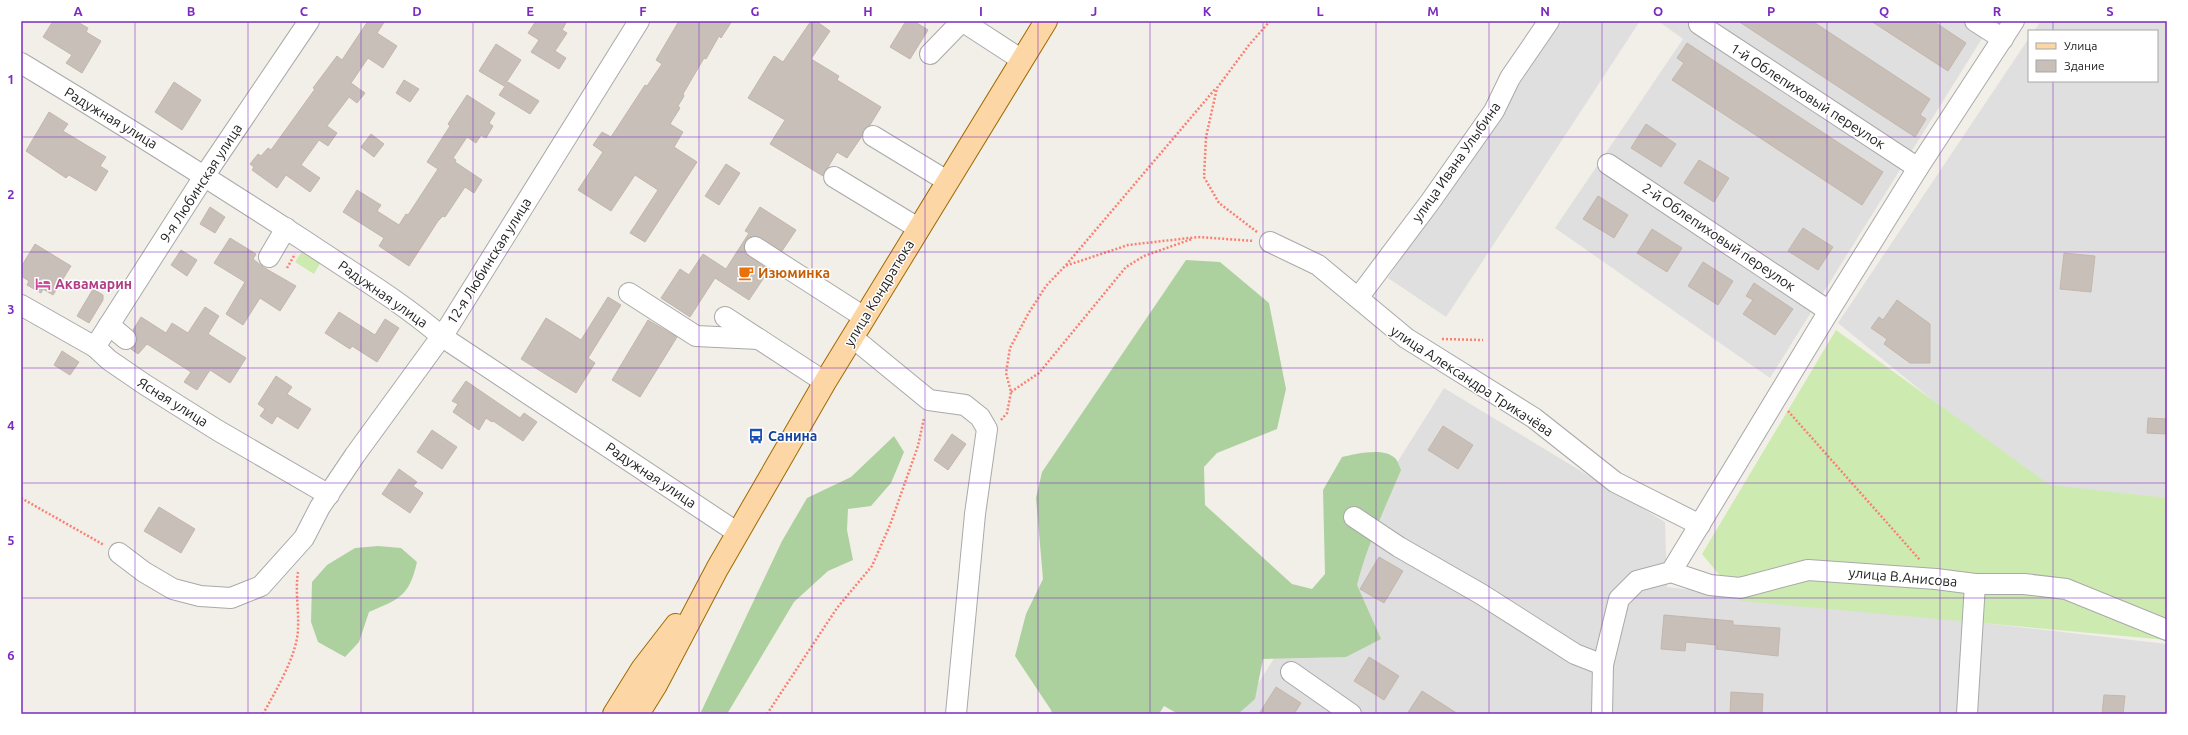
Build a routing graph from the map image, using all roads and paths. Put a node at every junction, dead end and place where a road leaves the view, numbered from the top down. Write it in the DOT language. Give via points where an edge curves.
graph roads {
  1 [pos="309,21"];
  2 [pos="639,21"];
  3 [pos="962,21"];
  4 [pos="1046,21"];
  5 [pos="1270,21"];
  6 [pos="1549,21"];
  7 [pos="1975,21"];
  8 [pos="2014,21"];
  9 [pos="1699,24"];
  10 [pos="2003,39"];
  11 [pos="930,54"];
  12 [pos="1022,60"];
  13 [pos="21,63"];
  14 [pos="1217,88"];
  15 [pos="873,136"];
  16 [pos="1608,164"];
  17 [pos="1918,168"];
  18 [pos="205,175"];
  19 [pos="834,177"];
  20 [pos="947,182"];
  21 [pos="286,228"];
  22 [pos="918,228"];
  23 [pos="1198,238"];
  24 [pos="1270,242"];
  25 [pos="755,247"];
  26 [pos="269,257"];
  27 [pos="1065,266"];
  28 [pos="629,293"];
  29 [pos="1358,298"];
  30 [pos="21,305"];
  31 [pos="1829,311"];
  32 [pos="725,317"];
  33 [pos="864,317"];
  34 [pos="109,325"];
  35 [pos="441,336"];
  36 [pos="852,337"];
  37 [pos="126,339"];
  38 [pos="759,339"];
  39 [pos="95,347"];
  40 [pos="825,382"];
  41 [pos="1011,392"];
  42 [pos="1776,397"];
  43 [pos="929,400"];
  44 [pos="987,429"];
  45 [pos="329,495"];
  46 [pos="21,498"];
  47 [pos="1354,517"];
  48 [pos="1700,525"];
  49 [pos="738,533"];
  50 [pos="118,553"];
  51 [pos="299,567"];
  52 [pos="717,569"];
  53 [pos="1671,572"];
  54 [pos="1936,579"];
  55 [pos="1975,584"];
  56 [pos="2167,630"];
  57 [pos="1603,665"];
  58 [pos="1291,672"];
  59 [pos="263,714"];
  60 [pos="614,714"];
  61 [pos="638,714"];
  62 [pos="767,714"];
  63 [pos="956,714"];
  64 [pos="1351,714"];
  65 [pos="1602,714"];
  66 [pos="1968,714"];
  1 -- 18 [label="street, 9-я Любинская улица"];
  2 -- 35 [label="street, 12-я Любинская улица"];
  3 -- 11 [label="street"];
  3 -- 12 [label="street"];
  4 -- 12 [label="main road, улица Кондратюка"];
  5 -- 14 [label="path" via="1249,44"];
  6 -- 29 [label="street, улица Ивана Улыбина" via="1510,78 1494,112"];
  7 -- 10 [label="street"];
  8 -- 10 [label="street"];
  9 -- 17 [label="street, 1-й Облепиховый переулок"];
  10 -- 17 [label="street"];
  12 -- 20 [label="main road, улица Кондратюка"];
  13 -- 18 [label="street, Радужная улица"];
  14 -- 24 [label="path" via="1206,137 1204,177 1218,203"];
  14 -- 27 [label="path"];
  15 -- 20 [label="street"];
  16 -- 31 [label="street, 2-й Облепиховый переулок"];
  17 -- 31 [label="street"];
  18 -- 21 [label="street, Радужная улица"];
  18 -- 34 [label="street, 9-я Любинская улица"];
  19 -- 22 [label="street"];
  20 -- 22 [label="main road, улица Кондратюка"];
  21 -- 26 [label="street"];
  21 -- 35 [label="street, Радужная улица" via="415,314"];
  22 -- 33 [label="main road, улица Кондратюка"];
  23 -- 24 [label="path"];
  23 -- 27 [label="path" via="1128,245"];
  23 -- 41 [label="path" via="1144,256 1126,267 1039,373"];
  24 -- 29 [label="street, улица Александра Трикачёва" via="1318,265"];
  25 -- 33 [label="street"];
  27 -- 41 [label="path" via="1046,286 1010,348 1006,373"];
  28 -- 38 [label="street" via="696,336"];
  29 -- 48 [label="street, улица Александра Трикачёва" via="1406,338 1534,418 1615,482"];
  30 -- 39 [label="street, Ясная улица"];
  31 -- 42 [label="street"];
  32 -- 38 [label="street"];
  33 -- 36 [label="main road, улица Кондратюка"];
  34 -- 37 [label="street"];
  34 -- 39 [label="street, 9-я Любинская улица"];
  35 -- 45 [label="street, 12-я Любинская улица"];
  35 -- 49 [label="street, Радужная улица"];
  36 -- 40 [label="main road, улица Кондратюка"];
  36 -- 43 [label="street"];
  38 -- 40 [label="street"];
  39 -- 45 [label="street, Ясная улица" via="144,384"];
  40 -- 49 [label="main road, улица Кондратюка"];
  41 -- 44 [label="path" via="1007,413 998,423"];
  42 -- 48 [label="street"];
  42 -- 54 [label="path"];
  43 -- 44 [label="street" via="965,405 980,417"];
  43 -- 62 [label="path" via="918,446 890,525 872,566 837,608"];
  44 -- 63 [label="street" via="975,514"];
  45 -- 50 [label="street, 12-я Любинская улица" via="304,538 261,586 231,598 200,596 173,589"];
  46 -- 50 [label="path"];
  47 -- 57 [label="street" via="1575,654"];
  48 -- 53 [label="street"];
  49 -- 52 [label="main road, улица Кондратюка"];
  51 -- 59 [label="path" via="295,589 298,630 288,665"];
  52 -- 60 [label="main road" via="642,669"];
  52 -- 61 [label="main road" via="656,686"];
  53 -- 54 [label="street, улица В.Анисова" via="1710,585 1740,588 1808,570"];
  53 -- 57 [label="street" via="1637,581 1619,599"];
  54 -- 55 [label="street, улица В.Анисова"];
  55 -- 56 [label="street, улица В.Анисова" via="2024,584 2066,589"];
  55 -- 66 [label="street"];
  57 -- 65 [label="street"];
  58 -- 64 [label="street"];
}
